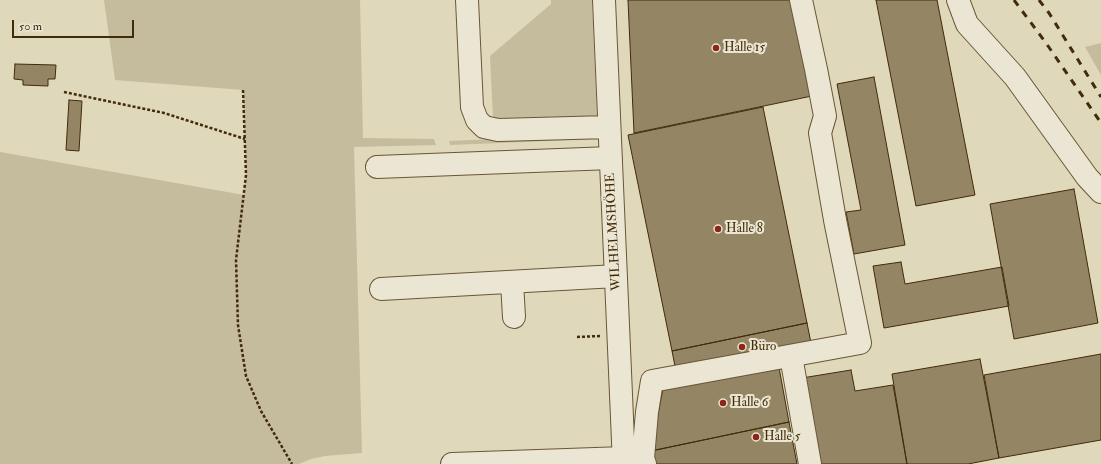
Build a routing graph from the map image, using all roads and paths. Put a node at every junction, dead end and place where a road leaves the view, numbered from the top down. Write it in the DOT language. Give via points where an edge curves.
graph roads {
  1 [pos="467,0"];
  2 [pos="604,0"];
  3 [pos="801,0"];
  4 [pos="958,0"];
  5 [pos="243,90"];
  6 [pos="64,92"];
  7 [pos="609,127"];
  8 [pos="245,139"];
  9 [pos="610,158"];
  10 [pos="377,167"];
  11 [pos="1101,192"];
  12 [pos="616,276"];
  13 [pos="512,282"];
  14 [pos="381,288"];
  15 [pos="514,317"];
  16 [pos="603,335"];
  17 [pos="577,337"];
  18 [pos="791,356"];
  19 [pos="624,461"];
  20 [pos="292,464"];
  21 [pos="452,464"];
  22 [pos="645,464"];
  23 [pos="810,464"];
  1 -- 7 [label="street" via="472,106 477,120 484,127 498,130"];
  2 -- 7 [label="street, WILHELMSHÖHE"];
  3 -- 18 [label="street" via="825,116 820,133 822,149 860,343"];
  4 -- 11 [label="street" via="967,24 1015,77 1087,177"];
  5 -- 8 [label="path"];
  6 -- 8 [label="path" via="164,113"];
  7 -- 9 [label="street, WILHELMSHÖHE"];
  8 -- 20 [label="path" via="246,175 236,260 238,325 246,376 261,411"];
  9 -- 10 [label="street"];
  9 -- 12 [label="street, WILHELMSHÖHE"];
  12 -- 13 [label="street"];
  12 -- 19 [label="street, WILHELMSHÖHE"];
  13 -- 14 [label="street"];
  13 -- 15 [label="street"];
  16 -- 17 [label="path"];
  18 -- 22 [label="street" via="652,381 643,458"];
  18 -- 23 [label="street"];
  19 -- 21 [label="street"];
}
